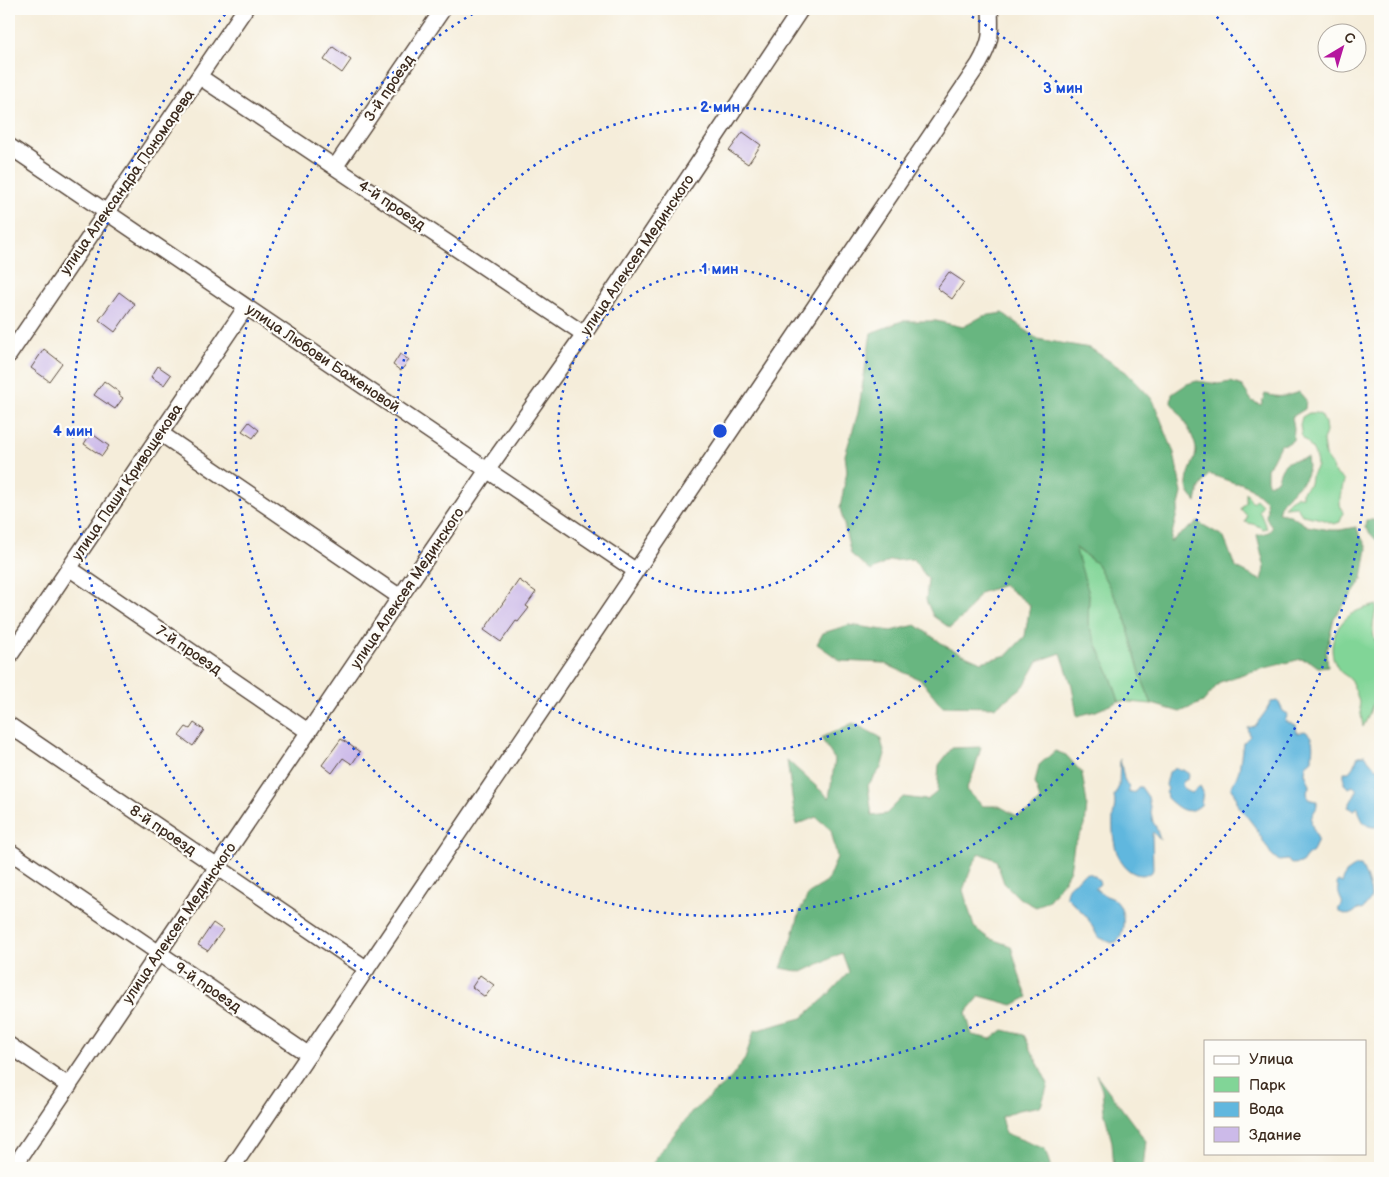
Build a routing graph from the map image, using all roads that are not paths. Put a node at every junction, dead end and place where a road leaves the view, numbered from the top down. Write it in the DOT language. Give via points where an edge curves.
graph roads {
  1 [pos="245,9"];
  2 [pos="443,9"];
  3 [pos="801,9"];
  4 [pos="990,9"];
  5 [pos="200,77"];
  6 [pos="9,146"];
  7 [pos="335,167"];
  8 [pos="106,212"];
  9 [pos="246,307"];
  10 [pos="584,334"];
  11 [pos="9,355"];
  12 [pos="160,433"];
  13 [pos="488,469"];
  14 [pos="69,568"];
  15 [pos="636,571"];
  16 [pos="400,597"];
  17 [pos="9,657"];
  18 [pos="9,725"];
  19 [pos="309,732"];
  20 [pos="9,852"];
  21 [pos="218,867"];
  22 [pos="158,954"];
  23 [pos="367,969"];
  24 [pos="9,1045"];
  25 [pos="309,1055"];
  26 [pos="69,1086"];
  27 [pos="13,1168"];
  28 [pos="232,1168"];
  1 -- 5 [label="street, улица Александра Пономарева"];
  2 -- 7 [label="street, 3-й проезд"];
  3 -- 10 [label="street, улица Алексея Мединского"];
  4 -- 15 [label="street" via="991,35 979,64"];
  5 -- 7 [label="street, 4-й проезд"];
  5 -- 8 [label="street, улица Александра Пономарева"];
  6 -- 8 [label="street, улица Любови Баженовой"];
  7 -- 10 [label="street, 4-й проезд"];
  8 -- 9 [label="street, улица Любови Баженовой"];
  8 -- 11 [label="street, улица Александра Пономарева"];
  9 -- 12 [label="street, улица Паши Кривощекова"];
  9 -- 13 [label="street, улица Любови Баженовой"];
  10 -- 13 [label="street, улица Алексея Мединского"];
  12 -- 14 [label="street, улица Паши Кривощекова"];
  12 -- 16 [label="street"];
  13 -- 15 [label="street, улица Любови Баженовой"];
  13 -- 16 [label="street, улица Алексея Мединского"];
  14 -- 17 [label="street, улица Паши Кривощекова"];
  14 -- 19 [label="street, 7-й проезд"];
  15 -- 23 [label="street"];
  16 -- 19 [label="street, улица Алексея Мединского"];
  18 -- 21 [label="street, 8-й проезд"];
  19 -- 21 [label="street, улица Алексея Мединского"];
  20 -- 22 [label="street, 9-й проезд"];
  21 -- 22 [label="street, улица Алексея Мединского"];
  21 -- 23 [label="street, 8-й проезд"];
  22 -- 25 [label="street, 9-й проезд"];
  22 -- 26 [label="street, улица Алексея Мединского"];
  23 -- 25 [label="street"];
  24 -- 26 [label="street"];
  25 -- 28 [label="street"];
  26 -- 27 [label="street, улица Алексея Мединского"];
}
